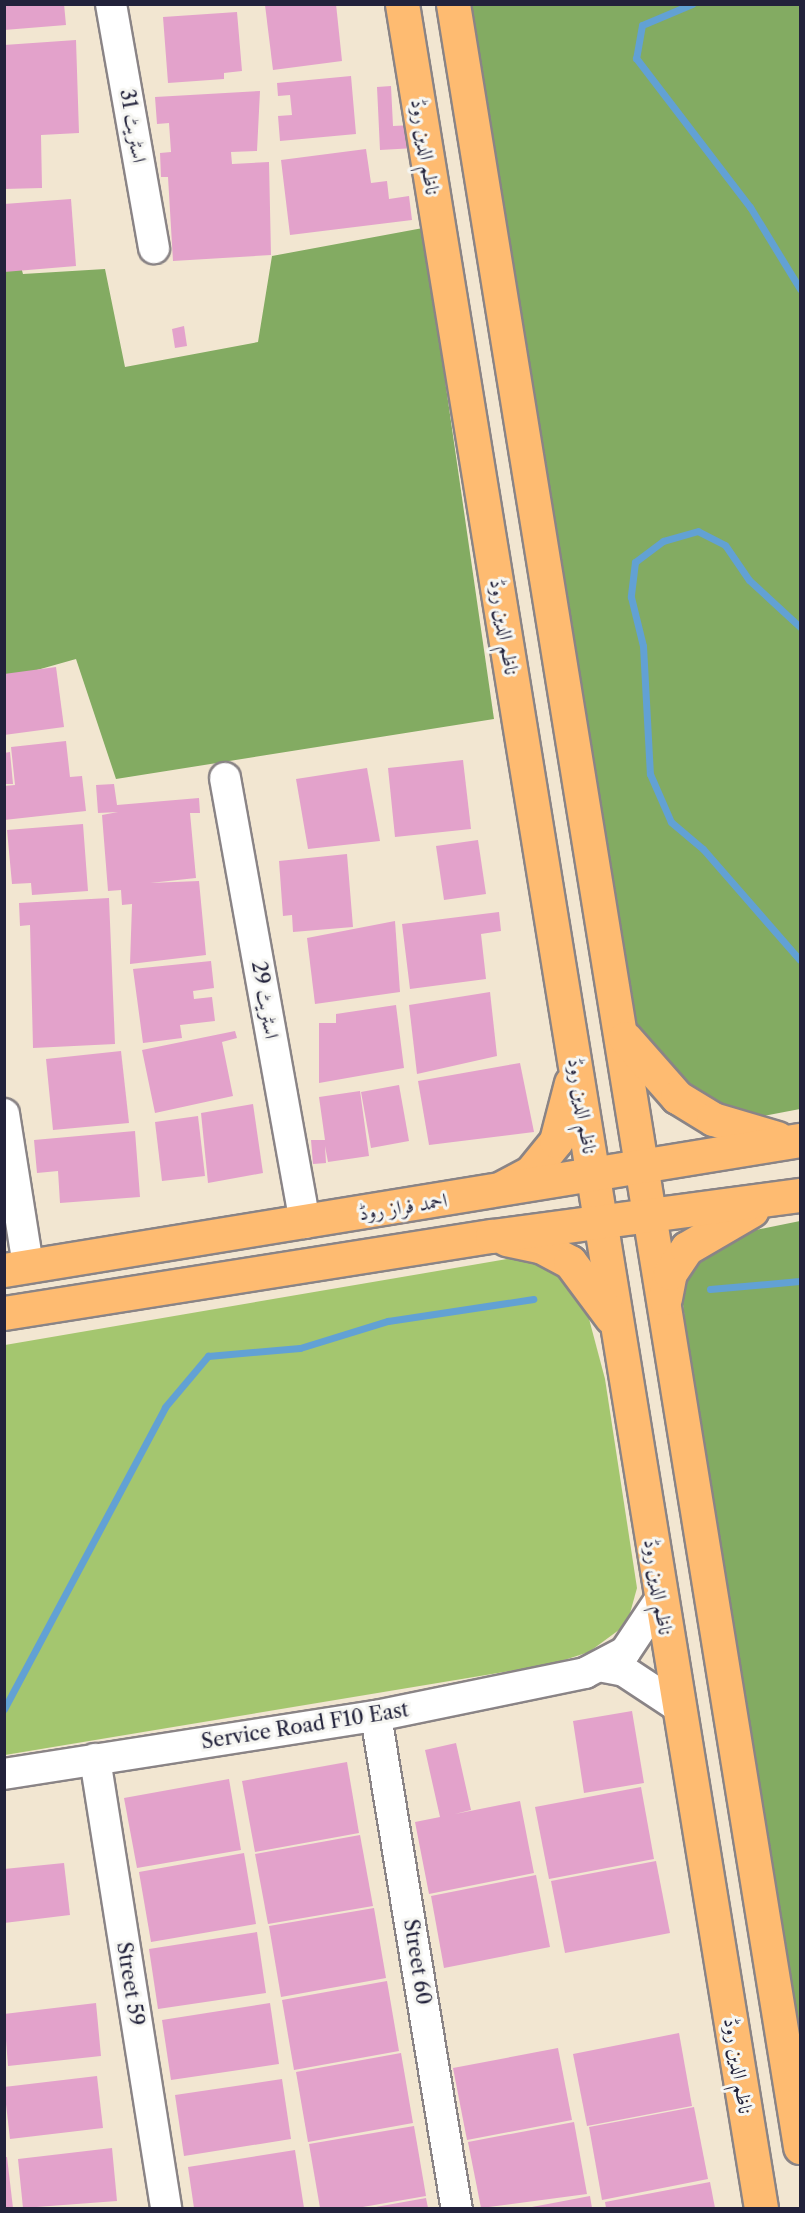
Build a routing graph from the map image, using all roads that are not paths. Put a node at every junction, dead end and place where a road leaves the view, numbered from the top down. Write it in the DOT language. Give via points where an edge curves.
graph roads {
  1 [pos="111,4"];
  2 [pos="402,4"];
  3 [pos="453,4"];
  4 [pos="154,248"];
  5 [pos="225,778"];
  6 [pos="622,1034"];
  7 [pos="572,1046"];
  8 [pos="4,1114"];
  9 [pos="797,1140"];
  10 [pos="644,1168"];
  11 [pos="593,1177"];
  12 [pos="494,1192"];
  13 [pos="788,1197"];
  14 [pos="651,1215"];
  15 [pos="305,1222"];
  16 [pos="600,1222"];
  17 [pos="492,1236"];
  18 [pos="16,1268"];
  19 [pos="664,1304"];
  20 [pos="4,1313"];
  21 [pos="618,1329"];
  22 [pos="659,1601"];
  23 [pos="604,1667"];
  24 [pos="678,1706"];
  25 [pos="376,1716"];
  26 [pos="95,1760"];
  27 [pos="4,1774"];
  28 [pos="758,1884"];
  29 [pos="710,1894"];
  30 [pos="801,2147"];
  31 [pos="166,2208"];
  32 [pos="457,2208"];
  33 [pos="761,2208"];
  1 -- 4 [label="street, اسٹریٹ 31"];
  2 -- 7 [label="main road, ناظم الدین روڈ"];
  3 -- 6 [label="main road"];
  5 -- 15 [label="street, اسٹریٹ 29"];
  6 -- 9 [label="main road" via="670,1090 712,1119"];
  6 -- 10 [label="main road"];
  7 -- 11 [label="main road, ناظم الدین روڈ"];
  7 -- 12 [label="main road" via="570,1100 556,1141 531,1172"];
  8 -- 18 [label="street"];
  9 -- 10 [label="main road, احمد فراز روڈ"];
  10 -- 11 [label="main road, احمد فراز روڈ"];
  10 -- 14 [label="main road"];
  11 -- 12 [label="main road, احمد فراز روڈ"];
  11 -- 16 [label="main road, ناظم الدین روڈ"];
  12 -- 15 [label="main road, احمد فراز روڈ"];
  13 -- 14 [label="main road"];
  13 -- 19 [label="main road" via="687,1248 670,1273"];
  14 -- 16 [label="main road"];
  14 -- 19 [label="main road"];
  15 -- 18 [label="main road, احمد فراز روڈ"];
  16 -- 17 [label="main road"];
  16 -- 21 [label="main road, ناظم الدین روڈ"];
  17 -- 20 [label="main road"];
  17 -- 21 [label="main road" via="540,1246 570,1262 597,1291"];
  19 -- 28 [label="main road"];
  21 -- 22 [label="main road, ناظم الدین روڈ"];
  22 -- 23 [label="street, Service Road F10 East" via="645,1630"];
  22 -- 24 [label="main road, ناظم الدین روڈ"];
  23 -- 24 [label="street" via="624,1671"];
  23 -- 25 [label="street, Service Road F10 East"];
  24 -- 29 [label="main road, ناظم الدین روڈ"];
  25 -- 26 [label="street, Service Road F10 East"];
  25 -- 32 [label="street, Street 60"];
  26 -- 27 [label="street, Service Road F10 East"];
  26 -- 31 [label="street, Street 59"];
  28 -- 29 [label="main road"];
  28 -- 30 [label="main road"];
  29 -- 33 [label="main road, ناظم الدین روڈ"];
}
